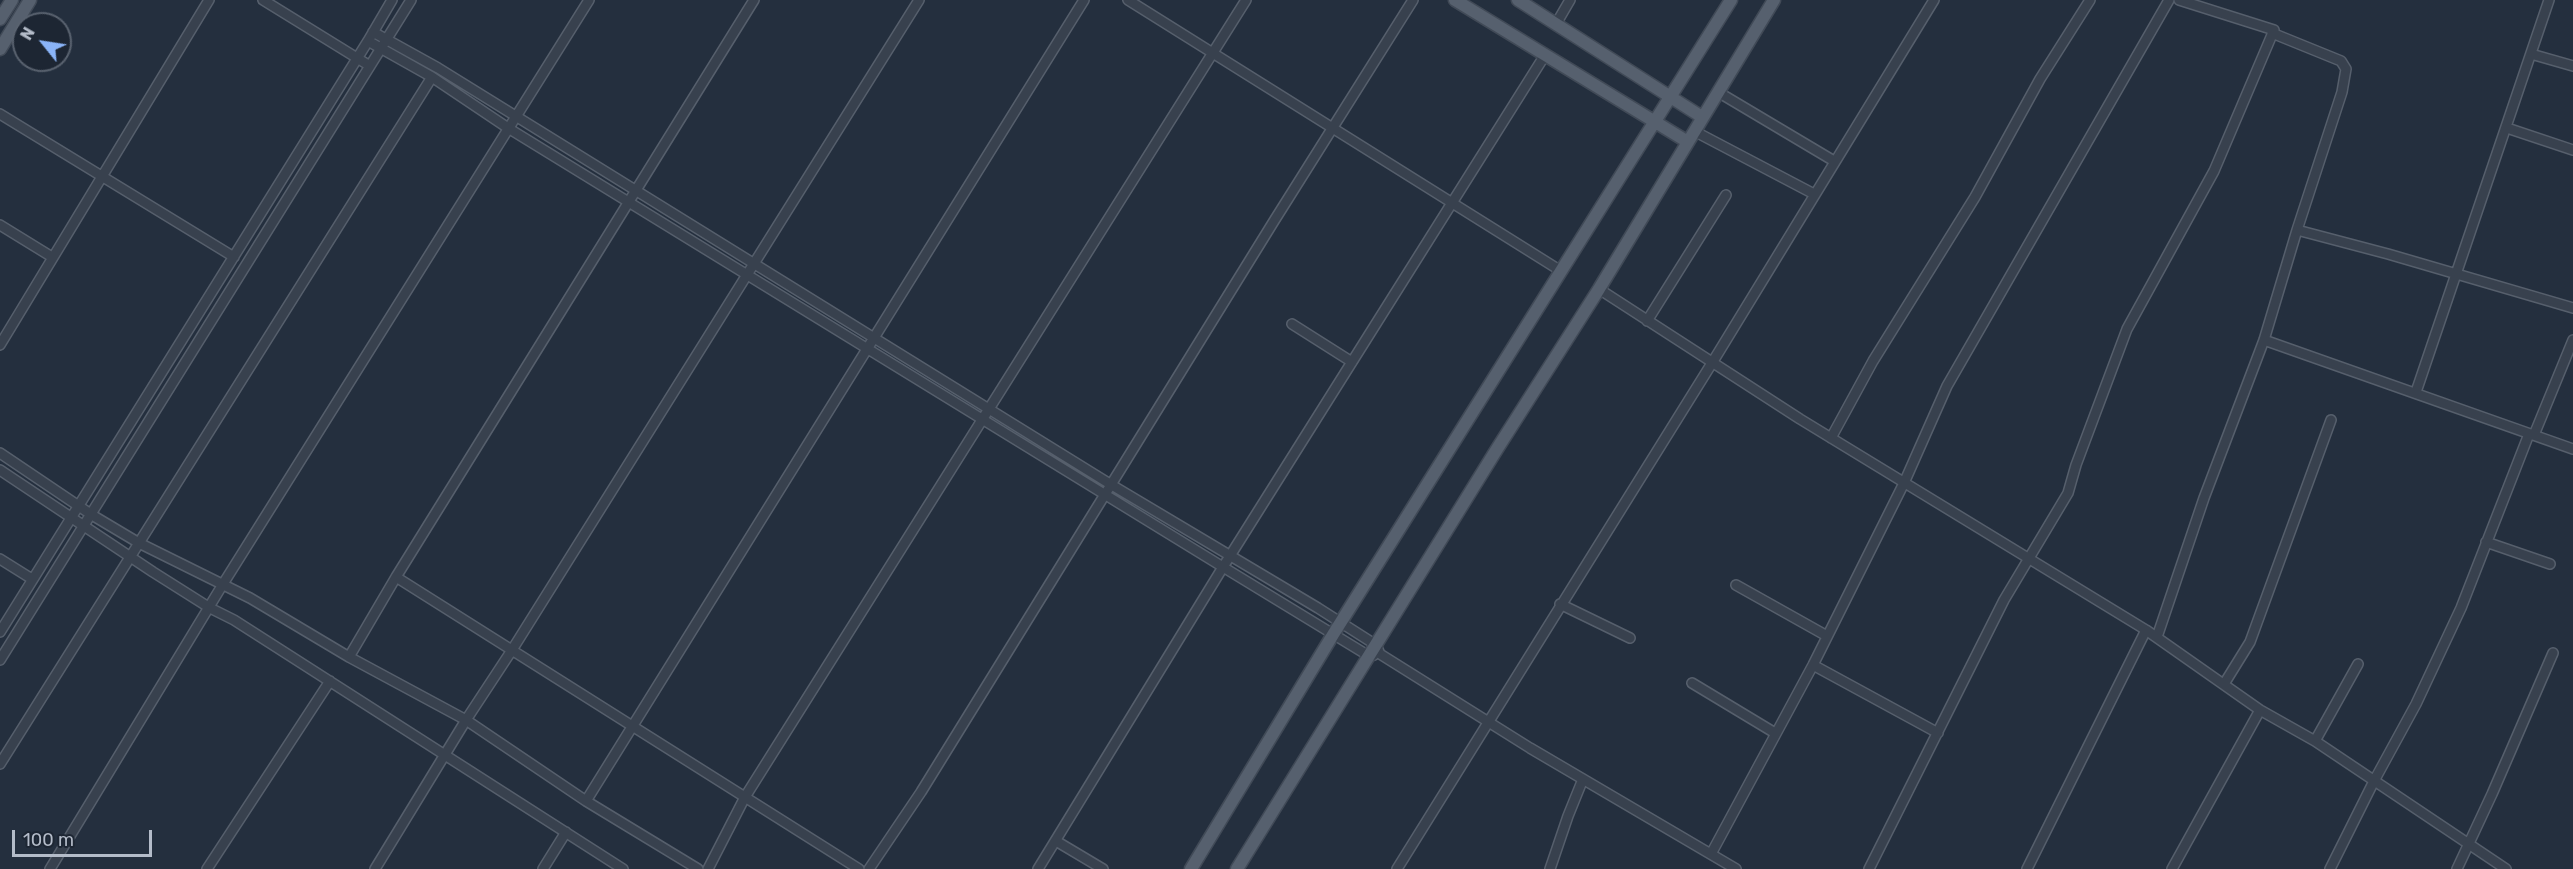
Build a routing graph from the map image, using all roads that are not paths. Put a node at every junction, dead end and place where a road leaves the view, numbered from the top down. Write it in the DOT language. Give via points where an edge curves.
graph roads {
  1 [pos="12,0"];
  2 [pos="30,0"];
  3 [pos="209,0"];
  4 [pos="263,0"];
  5 [pos="392,0"];
  6 [pos="411,0"];
  7 [pos="589,0"];
  8 [pos="754,0"];
  9 [pos="919,0"];
  10 [pos="1084,0"];
  11 [pos="1128,0"];
  12 [pos="1246,0"];
  13 [pos="1413,0"];
  14 [pos="1455,0"];
  15 [pos="1518,0"];
  16 [pos="1570,0"];
  17 [pos="1731,0"];
  18 [pos="1774,0"];
  19 [pos="1934,0"];
  20 [pos="2090,0"];
  21 [pos="2169,0"];
  22 [pos="2179,0"];
  23 [pos="2549,0"];
  24 [pos="0,19"];
  25 [pos="1556,24"];
  26 [pos="373,32"];
  27 [pos="2272,33"];
  28 [pos="387,40"];
  29 [pos="368,41"];
  30 [pos="0,49"];
  31 [pos="382,49"];
  32 [pos="1213,53"];
  33 [pos="2532,54"];
  34 [pos="1545,55"];
  35 [pos="357,58"];
  36 [pos="370,66"];
  37 [pos="2573,66"];
  38 [pos="432,77"];
  39 [pos="1718,92"];
  40 [pos="1671,98"];
  41 [pos="0,114"];
  42 [pos="515,116"];
  43 [pos="1702,117"];
  44 [pos="1656,122"];
  45 [pos="508,128"];
  46 [pos="1332,128"];
  47 [pos="2507,128"];
  48 [pos="1691,136"];
  49 [pos="2573,150"];
  50 [pos="1834,161"];
  51 [pos="102,176"];
  52 [pos="636,190"];
  53 [pos="1814,194"];
  54 [pos="1726,195"];
  55 [pos="629,201"];
  56 [pos="1452,203"];
  57 [pos="0,225"];
  58 [pos="2297,230"];
  59 [pos="52,257"];
  60 [pos="234,257"];
  61 [pos="753,263"];
  62 [pos="1561,271"];
  63 [pos="747,273"];
  64 [pos="2458,274"];
  65 [pos="1599,289"];
  66 [pos="2573,308"];
  67 [pos="1647,321"];
  68 [pos="1292,324"];
  69 [pos="874,338"];
  70 [pos="2264,340"];
  71 [pos="2573,340"];
  72 [pos="0,345"];
  73 [pos="867,348"];
  74 [pos="1352,362"];
  75 [pos="1712,363"];
  76 [pos="2416,392"];
  77 [pos="990,410"];
  78 [pos="2331,420"];
  79 [pos="983,421"];
  80 [pos="2532,434"];
  81 [pos="1831,438"];
  82 [pos="2573,449"];
  83 [pos="0,453"];
  84 [pos="0,470"];
  85 [pos="1904,483"];
  86 [pos="1110,484"];
  87 [pos="1104,494"];
  88 [pos="79,504"];
  89 [pos="92,514"];
  90 [pos="71,517"];
  91 [pos="85,525"];
  92 [pos="2486,542"];
  93 [pos="139,543"];
  94 [pos="129,556"];
  95 [pos="1230,556"];
  96 [pos="0,559"];
  97 [pos="2029,560"];
  98 [pos="2550,564"];
  99 [pos="1223,567"];
  100 [pos="396,577"];
  101 [pos="32,579"];
  102 [pos="223,584"];
  103 [pos="1736,585"];
  104 [pos="1560,604"];
  105 [pos="210,608"];
  106 [pos="1338,628"];
  107 [pos="2146,630"];
  108 [pos="0,632"];
  109 [pos="1827,636"];
  110 [pos="2157,636"];
  111 [pos="1630,638"];
  112 [pos="512,650"];
  113 [pos="1375,652"];
  114 [pos="2553,653"];
  115 [pos="349,657"];
  116 [pos="0,660"];
  117 [pos="1813,664"];
  118 [pos="2358,664"];
  119 [pos="330,681"];
  120 [pos="1692,683"];
  121 [pos="2224,684"];
  122 [pos="2260,710"];
  123 [pos="466,720"];
  124 [pos="1487,721"];
  125 [pos="632,726"];
  126 [pos="1775,733"];
  127 [pos="1938,733"];
  128 [pos="2315,741"];
  129 [pos="444,755"];
  130 [pos="0,764"];
  131 [pos="1583,779"];
  132 [pos="2374,781"];
  133 [pos="745,797"];
  134 [pos="586,801"];
  135 [pos="566,832"];
  136 [pos="1056,841"];
  137 [pos="2468,844"];
  138 [pos="1711,854"];
  139 [pos="50,869"];
  140 [pos="207,869"];
  141 [pos="375,869"];
  142 [pos="543,869"];
  143 [pos="622,869"];
  144 [pos="698,869"];
  145 [pos="708,869"];
  146 [pos="859,869"];
  147 [pos="869,869"];
  148 [pos="1038,869"];
  149 [pos="1103,869"];
  150 [pos="1191,869"];
  151 [pos="1237,869"];
  152 [pos="1397,869"];
  153 [pos="1551,869"];
  154 [pos="1735,869"];
  155 [pos="1869,869"];
  156 [pos="2027,869"];
  157 [pos="2172,869"];
  158 [pos="2330,869"];
  159 [pos="2457,869"];
  160 [pos="2506,869"];
  1 -- 24 [label="main road"];
  2 -- 30 [label="main road"];
  3 -- 51 [label="street"];
  4 -- 35 [label="street"];
  5 -- 26 [label="street"];
  6 -- 28 [label="street"];
  7 -- 42 [label="street"];
  8 -- 52 [label="street"];
  9 -- 61 [label="street"];
  10 -- 69 [label="street"];
  11 -- 32 [label="street"];
  12 -- 32 [label="street"];
  13 -- 46 [label="street"];
  14 -- 34 [label="main road"];
  15 -- 25 [label="main road"];
  16 -- 25 [label="street"];
  17 -- 40 [label="main road"];
  18 -- 39 [label="main road"];
  19 -- 50 [label="street"];
  20 -- 81 [label="street" via="1873,361"];
  21 -- 85 [label="street" via="1947,386"];
  22 -- 27 [label="street" via="2274,30"];
  23 -- 33 [label="street"];
  25 -- 40 [label="main road"];
  26 -- 28 [label="street"];
  26 -- 29 [label="street"];
  27 -- 58 [label="street" via="2341,61 2346,69"];
  27 -- 97 [label="street" via="2214,171 2127,329 2068,493"];
  28 -- 31 [label="street"];
  28 -- 42 [label="street"];
  29 -- 31 [label="street"];
  29 -- 35 [label="street"];
  31 -- 36 [label="street"];
  31 -- 38 [label="street"];
  32 -- 46 [label="street"];
  32 -- 77 [label="street"];
  33 -- 37 [label="street"];
  33 -- 47 [label="street"];
  34 -- 44 [label="main road"];
  34 -- 56 [label="street"];
  35 -- 36 [label="street"];
  35 -- 60 [label="street"];
  36 -- 89 [label="street"];
  38 -- 45 [label="street"];
  38 -- 93 [label="street"];
  39 -- 43 [label="main road"];
  39 -- 50 [label="street"];
  40 -- 43 [label="main road"];
  40 -- 44 [label="main road"];
  41 -- 51 [label="street"];
  42 -- 45 [label="street"];
  42 -- 52 [label="street"];
  43 -- 48 [label="main road"];
  44 -- 48 [label="main road"];
  44 -- 62 [label="main road"];
  45 -- 55 [label="street"];
  45 -- 102 [label="street"];
  46 -- 56 [label="street"];
  46 -- 86 [label="street"];
  47 -- 49 [label="street"];
  47 -- 64 [label="street"];
  48 -- 53 [label="street"];
  48 -- 65 [label="main road"];
  50 -- 53 [label="street"];
  51 -- 59 [label="street"];
  51 -- 60 [label="street"];
  52 -- 55 [label="street"];
  52 -- 61 [label="street"];
  53 -- 75 [label="street"];
  54 -- 67 [label="street"];
  55 -- 63 [label="street"];
  55 -- 100 [label="street"];
  56 -- 62 [label="street"];
  56 -- 74 [label="street"];
  57 -- 59 [label="street"];
  58 -- 64 [label="street"];
  58 -- 70 [label="street"];
  59 -- 72 [label="street"];
  60 -- 88 [label="street"];
  61 -- 63 [label="street"];
  61 -- 69 [label="street"];
  62 -- 106 [label="main road"];
  63 -- 73 [label="street"];
  63 -- 112 [label="street"];
  64 -- 66 [label="street"];
  64 -- 76 [label="street"];
  65 -- 67 [label="street"];
  65 -- 113 [label="main road"];
  67 -- 75 [label="street"];
  68 -- 74 [label="street"];
  69 -- 73 [label="street"];
  69 -- 77 [label="street"];
  70 -- 76 [label="street"];
  70 -- 110 [label="street"];
  71 -- 80 [label="street"];
  73 -- 79 [label="street"];
  73 -- 125 [label="street"];
  74 -- 95 [label="street"];
  75 -- 81 [label="street"];
  75 -- 104 [label="street"];
  76 -- 80 [label="street"];
  77 -- 79 [label="street"];
  77 -- 86 [label="street"];
  78 -- 121 [label="street" via="2250,642"];
  79 -- 87 [label="street"];
  79 -- 133 [label="street"];
  80 -- 82 [label="street"];
  80 -- 92 [label="street"];
  81 -- 85 [label="street"];
  83 -- 88 [label="street"];
  84 -- 90 [label="street"];
  85 -- 97 [label="street"];
  85 -- 109 [label="street"];
  86 -- 87 [label="street"];
  86 -- 95 [label="street"];
  87 -- 99 [label="street"];
  87 -- 147 [label="street" via="921,792"];
  88 -- 89 [label="street"];
  88 -- 90 [label="street"];
  89 -- 91 [label="street"];
  89 -- 93 [label="street"];
  90 -- 91 [label="street"];
  90 -- 101 [label="street"];
  91 -- 94 [label="street"];
  91 -- 116 [label="street"];
  92 -- 98 [label="street"];
  92 -- 132 [label="street" via="2461,608"];
  93 -- 94 [label="street"];
  93 -- 102 [label="street"];
  94 -- 105 [label="street"];
  94 -- 130 [label="street"];
  95 -- 99 [label="street"];
  95 -- 106 [label="street"];
  96 -- 101 [label="street"];
  97 -- 107 [label="street"];
  97 -- 127 [label="street" via="2004,600"];
  99 -- 106 [label="street"];
  99 -- 136 [label="street"];
  100 -- 112 [label="street"];
  100 -- 115 [label="street"];
  101 -- 108 [label="street"];
  102 -- 105 [label="street"];
  102 -- 115 [label="street"];
  103 -- 109 [label="street"];
  104 -- 111 [label="street"];
  104 -- 124 [label="street"];
  105 -- 119 [label="street"];
  105 -- 139 [label="street"];
  106 -- 113 [label="street"];
  106 -- 150 [label="main road"];
  107 -- 110 [label="street"];
  107 -- 156 [label="street"];
  109 -- 117 [label="street"];
  110 -- 121 [label="street"];
  112 -- 123 [label="street"];
  112 -- 125 [label="street"];
  113 -- 124 [label="street"];
  113 -- 151 [label="main road"];
  114 -- 137 [label="street"];
  115 -- 123 [label="street"];
  117 -- 126 [label="street"];
  117 -- 127 [label="street"];
  118 -- 128 [label="street"];
  119 -- 129 [label="street"];
  119 -- 140 [label="street"];
  120 -- 126 [label="street"];
  121 -- 122 [label="street"];
  122 -- 128 [label="street"];
  122 -- 157 [label="street"];
  123 -- 129 [label="street"];
  123 -- 134 [label="street"];
  124 -- 131 [label="street"];
  124 -- 152 [label="street"];
  125 -- 133 [label="street"];
  125 -- 134 [label="street"];
  126 -- 138 [label="street"];
  127 -- 155 [label="street"];
  128 -- 132 [label="street"];
  129 -- 135 [label="street"];
  129 -- 141 [label="street"];
  131 -- 138 [label="street"];
  131 -- 153 [label="street"];
  132 -- 137 [label="street"];
  132 -- 158 [label="street"];
  133 -- 145 [label="street"];
  133 -- 146 [label="street"];
  134 -- 144 [label="street"];
  135 -- 142 [label="street"];
  135 -- 143 [label="street"];
  136 -- 148 [label="street"];
  136 -- 149 [label="street"];
  137 -- 159 [label="street"];
  137 -- 160 [label="street"];
  138 -- 154 [label="street"];
}
